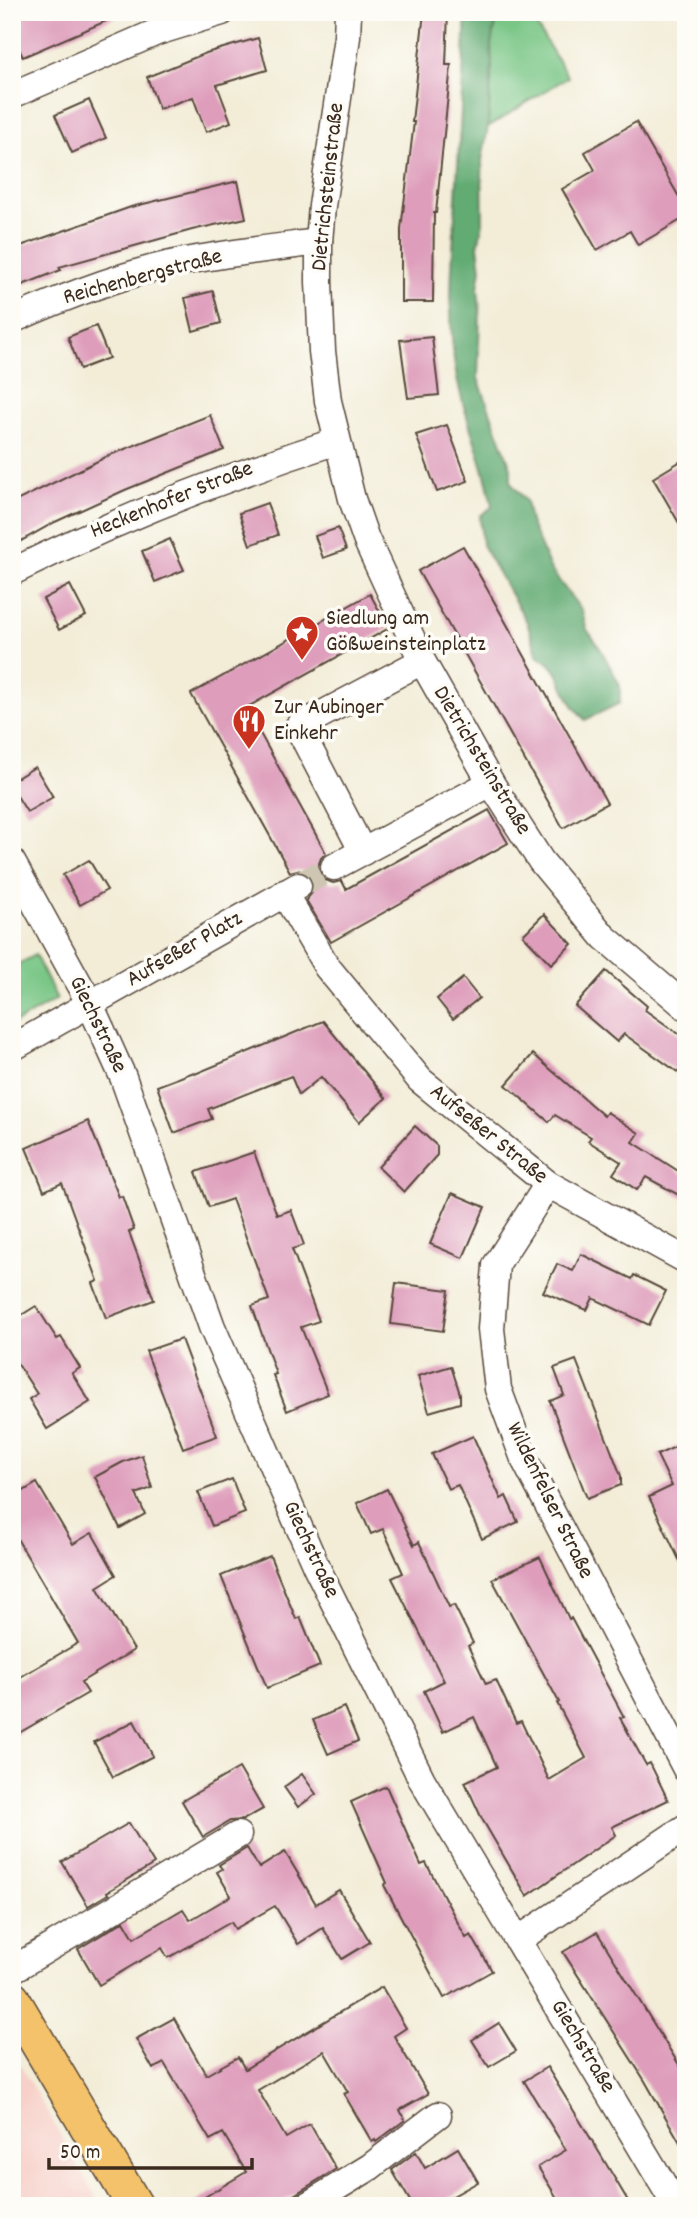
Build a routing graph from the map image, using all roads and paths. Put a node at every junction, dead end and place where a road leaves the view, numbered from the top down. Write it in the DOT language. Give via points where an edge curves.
graph roads {
  1 [pos="222,12"];
  2 [pos="348,12"];
  3 [pos="12,95"];
  4 [pos="319,242"];
  5 [pos="12,320"];
  6 [pos="337,441"];
  7 [pos="12,572"];
  8 [pos="422,661"];
  9 [pos="491,783"];
  10 [pos="363,852"];
  11 [pos="12,862"];
  12 [pos="334,867"];
  13 [pos="327,967"];
  14 [pos="90,1004"];
  15 [pos="686,1007"];
  16 [pos="12,1048"];
  17 [pos="548,1184"];
  18 [pos="686,1260"];
  19 [pos="686,1769"];
  20 [pos="686,1827"];
  21 [pos="239,1835"];
  22 [pos="518,1940"];
  23 [pos="12,1970"];
  24 [pos="12,1999"];
  25 [pos="438,2115"];
  26 [pos="135,2206"];
  27 [pos="306,2206"];
  28 [pos="676,2206"];
  1 -- 3 [label="street" via="157,32"];
  2 -- 4 [label="street, Dietrichsteinstraße"];
  4 -- 5 [label="street, Reichenbergstraße" via="178,263 67,296"];
  4 -- 6 [label="street, Dietrichsteinstraße" via="322,351"];
  6 -- 7 [label="street, Heckenhofer Straße" via="160,503"];
  6 -- 8 [label="street, Dietrichsteinstraße" via="366,539"];
  8 -- 9 [label="street, Dietrichsteinstraße"];
  8 -- 10 [label="street" via="298,727"];
  9 -- 10 [label="street"];
  9 -- 15 [label="street, Dietrichsteinstraße" via="541,861 604,937"];
  10 -- 12 [label="street"];
  11 -- 14 [label="street, Giechstraße"];
  13 -- 14 [label="street, Aufseßer Platz" via="291,889"];
  13 -- 17 [label="street, Aufseßer Straße" via="420,1080"];
  14 -- 16 [label="street, Aufseßer Platz"];
  14 -- 22 [label="street, Giechstraße" via="123,1077 212,1327 316,1566 422,1780"];
  17 -- 18 [label="street, Aufseßer Straße"];
  17 -- 19 [label="street, Wildenfelser Straße" via="496,1265 491,1329 498,1389 524,1459"];
  20 -- 22 [label="street"];
  21 -- 23 [label="street"];
  22 -- 28 [label="street, Giechstraße"];
  24 -- 26 [label="main road"];
  25 -- 27 [label="street" via="370,2167"];
}
